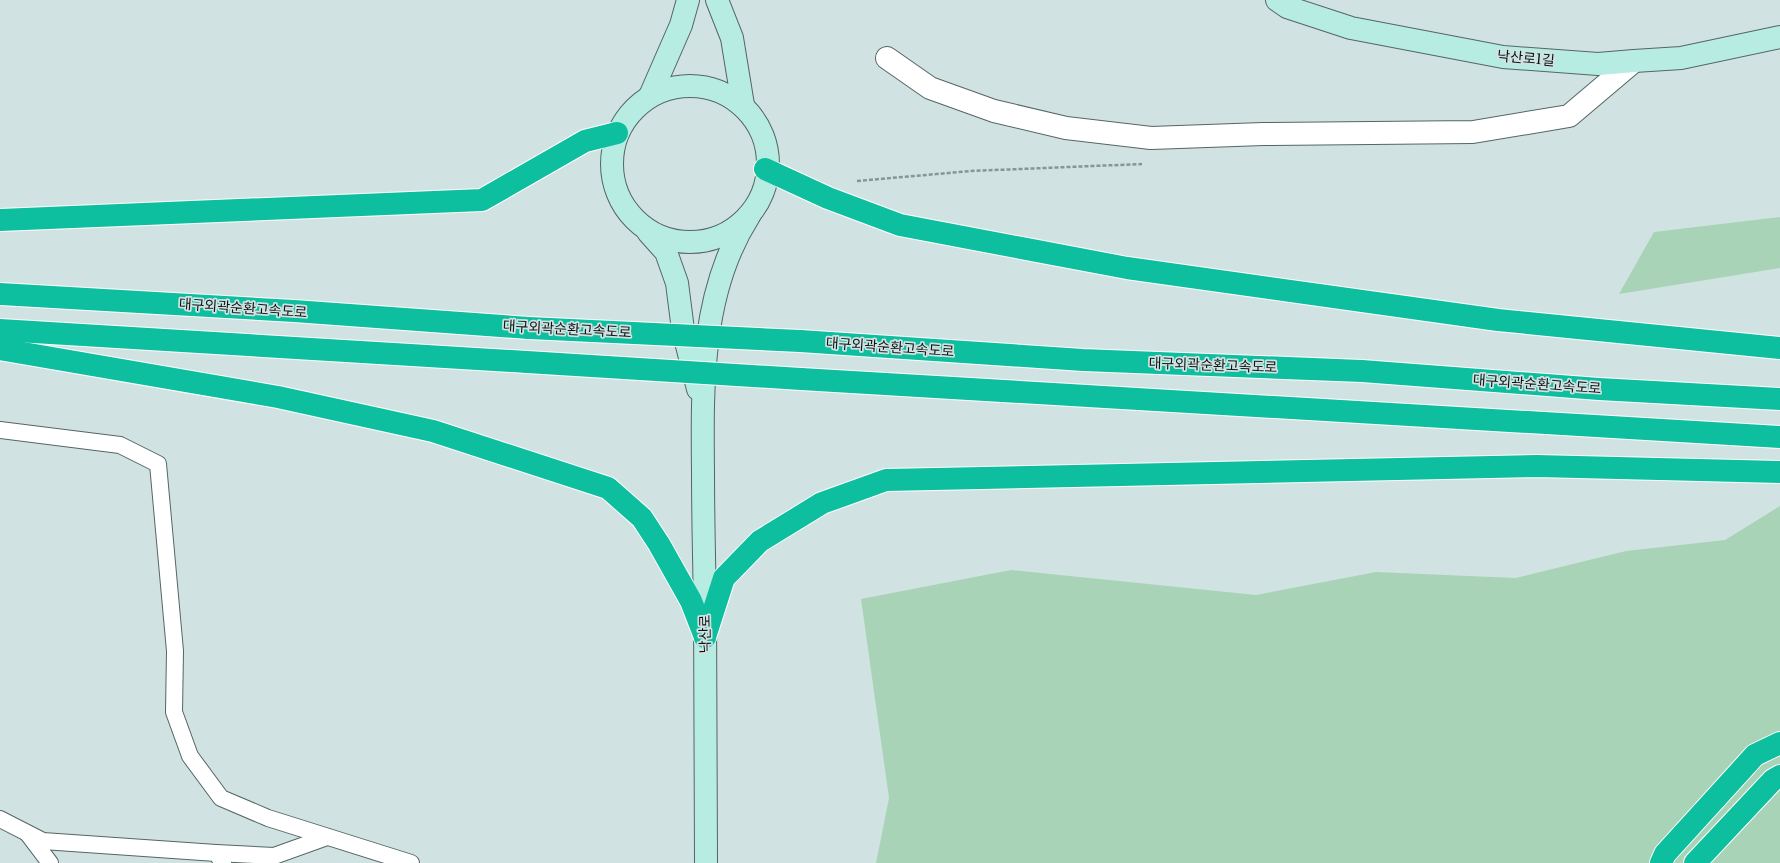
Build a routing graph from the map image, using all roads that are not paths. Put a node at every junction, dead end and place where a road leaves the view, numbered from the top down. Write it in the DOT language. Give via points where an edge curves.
graph roads {
  1 [pos="688,0"];
  2 [pos="717,0"];
  3 [pos="1277,0"];
  4 [pos="1780,37"];
  5 [pos="888,58"];
  6 [pos="1634,61"];
  7 [pos="650,96"];
  8 [pos="743,105"];
  9 [pos="617,133"];
  10 [pos="765,169"];
  11 [pos="750,216"];
  12 [pos="0,220"];
  13 [pos="645,229"];
  14 [pos="0,294"];
  15 [pos="0,330"];
  16 [pos="1780,348"];
  17 [pos="0,349"];
  18 [pos="1780,399"];
  19 [pos="702,406"];
  20 [pos="0,430"];
  21 [pos="1780,437"];
  22 [pos="1780,472"];
  23 [pos="705,637"];
  24 [pos="1780,743"];
  25 [pos="1780,776"];
  26 [pos="0,819"];
  27 [pos="25,831"];
  28 [pos="327,837"];
  29 [pos="219,858"];
  30 [pos="50,863"];
  31 [pos="411,863"];
  32 [pos="706,863"];
  33 [pos="1661,863"];
  34 [pos="1695,863"];
  1 -- 7 [label="main road" via="681,25"];
  2 -- 8 [label="main road" via="732,38"];
  3 -- 6 [label="main road, 낙산로1길" via="1287,7 1350,28 1503,58 1598,64"];
  4 -- 6 [label="main road, 낙산로1길" via="1681,58"];
  5 -- 6 [label="street" via="930,88 994,111 1066,128 1152,138 1310,133 1473,132 1569,116"];
  7 -- 8 [label="main road" via="673,86 698,85 722,91"];
  7 -- 9 [label="main road" via="630,112"];
  8 -- 10 [label="main road" via="759,125"];
  9 -- 12 [label="highway" via="585,141 482,200"];
  9 -- 13 [label="main road" via="611,159 614,186 626,210"];
  10 -- 11 [label="main road" via="767,181 761,200"];
  10 -- 16 [label="highway" via="833,200 900,225 1127,268 1498,320"];
  11 -- 13 [label="main road" via="722,237 696,243 670,241"];
  11 -- 19 [label="main road" via="727,257 718,289 708,329"];
  13 -- 19 [label="main road" via="666,252 677,283 683,330"];
  14 -- 18 [label="highway, 대구외곽순환고속도로, bridge" via="1083,360 1362,371 1599,389"];
  15 -- 21 [label="highway, bridge"];
  17 -- 23 [label="highway" via="278,397 433,431 608,488 642,518 659,544 691,602"];
  19 -- 23 [label="main road, 낙산로"];
  20 -- 28 [label="lane" via="120,445 158,464 175,651 174,712 190,756 221,798 268,818"];
  22 -- 23 [label="highway" via="1537,466 886,480 822,503 760,541 724,578"];
  23 -- 32 [label="main road, 낙산로"];
  24 -- 33 [label="highway" via="1755,755 1665,854"];
  25 -- 34 [label="highway" via="1773,780"];
  26 -- 27 [label="lane"];
  27 -- 29 [label="lane" via="43,841"];
  27 -- 30 [label="lane"];
  28 -- 29 [label="lane" via="274,856"];
  28 -- 31 [label="lane"];
}
